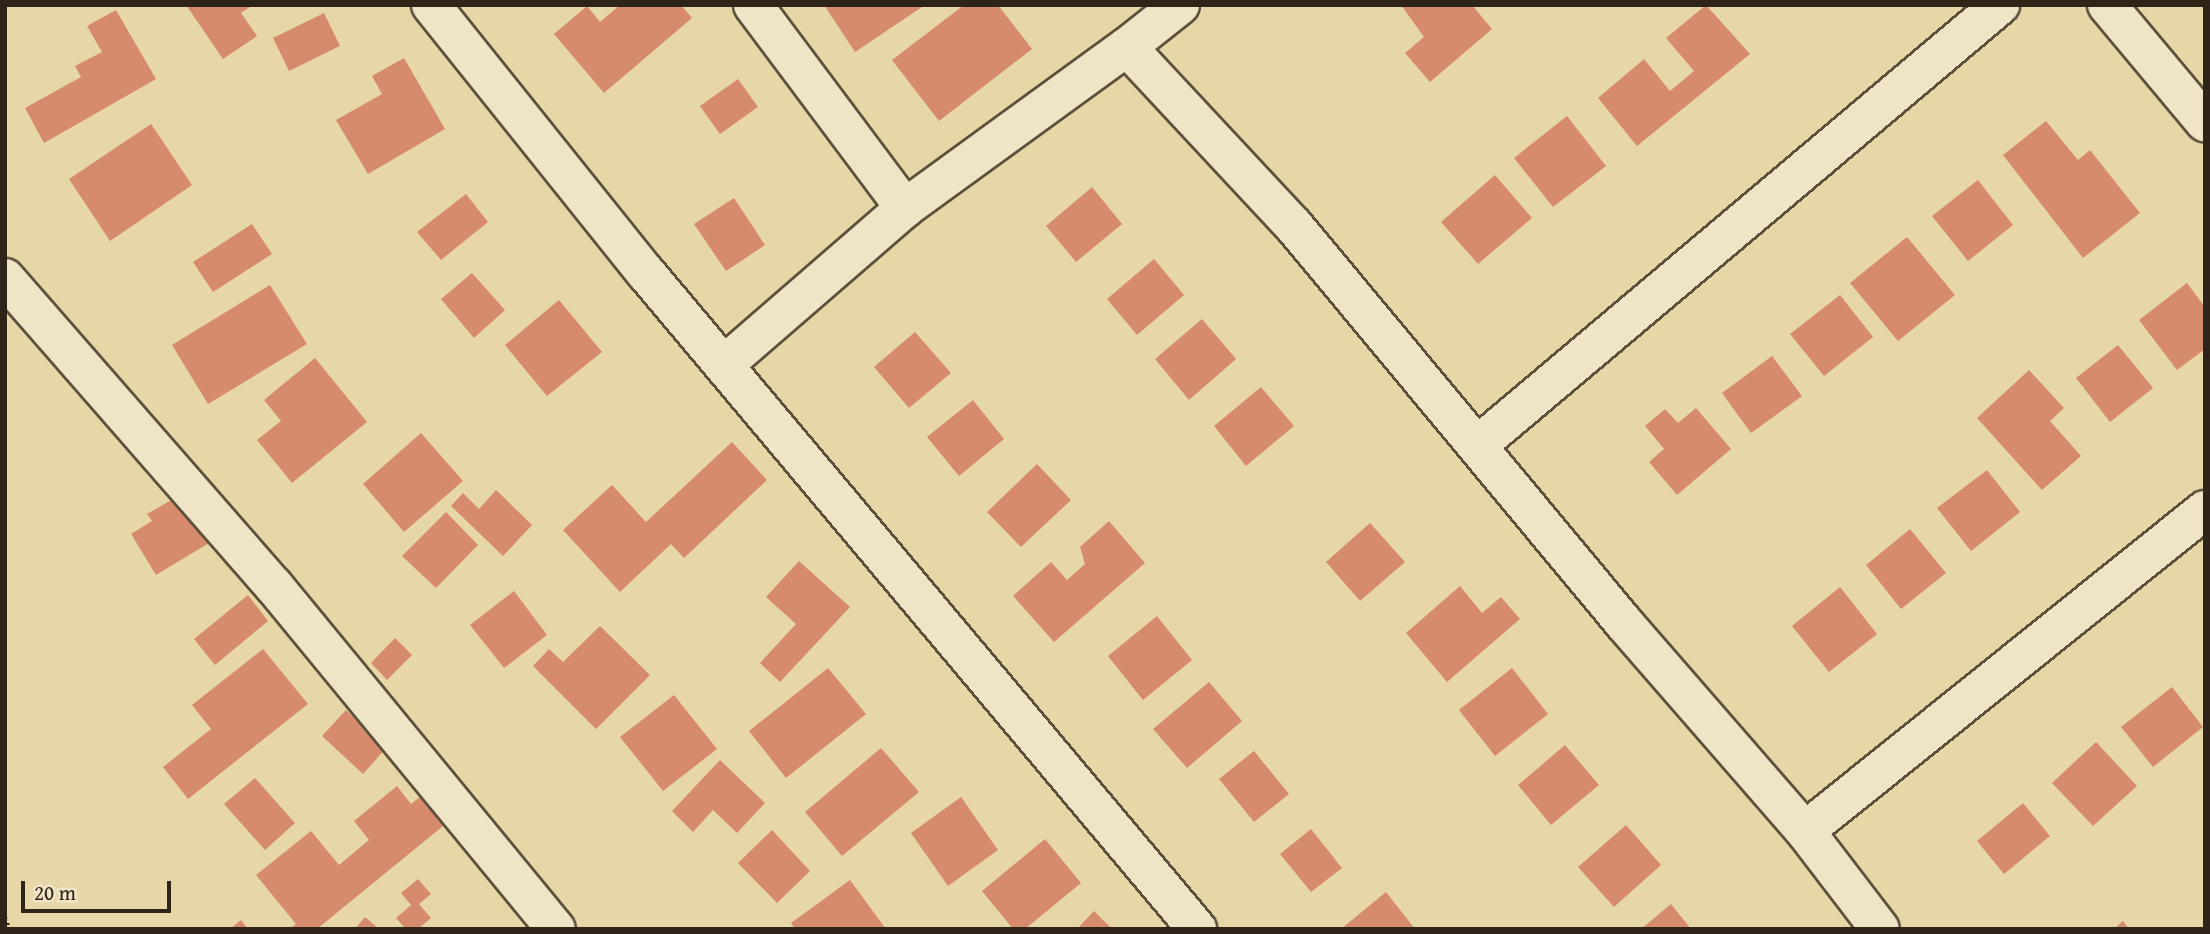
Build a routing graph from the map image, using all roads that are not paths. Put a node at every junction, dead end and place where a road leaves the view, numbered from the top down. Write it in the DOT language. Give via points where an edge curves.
graph roads {
  1 [pos="431,5"];
  2 [pos="753,5"];
  3 [pos="1180,5"];
  4 [pos="2000,5"];
  5 [pos="2107,5"];
  6 [pos="1127,47"];
  7 [pos="2205,122"];
  8 [pos="905,208"];
  9 [pos="5,278"];
  10 [pos="725,364"];
  11 [pos="1478,445"];
  12 [pos="2205,510"];
  13 [pos="1805,831"];
  14 [pos="556,929"];
  15 [pos="1197,929"];
  16 [pos="1880,929"];
  1 -- 10 [label="street"];
  2 -- 8 [label="street"];
  3 -- 6 [label="street"];
  4 -- 11 [label="street"];
  5 -- 7 [label="street"];
  6 -- 8 [label="street"];
  6 -- 11 [label="street" via="1294,226"];
  8 -- 10 [label="street"];
  9 -- 14 [label="street" via="240,546"];
  10 -- 15 [label="street"];
  11 -- 13 [label="street" via="1623,623"];
  12 -- 13 [label="street"];
  13 -- 16 [label="street"];
}
